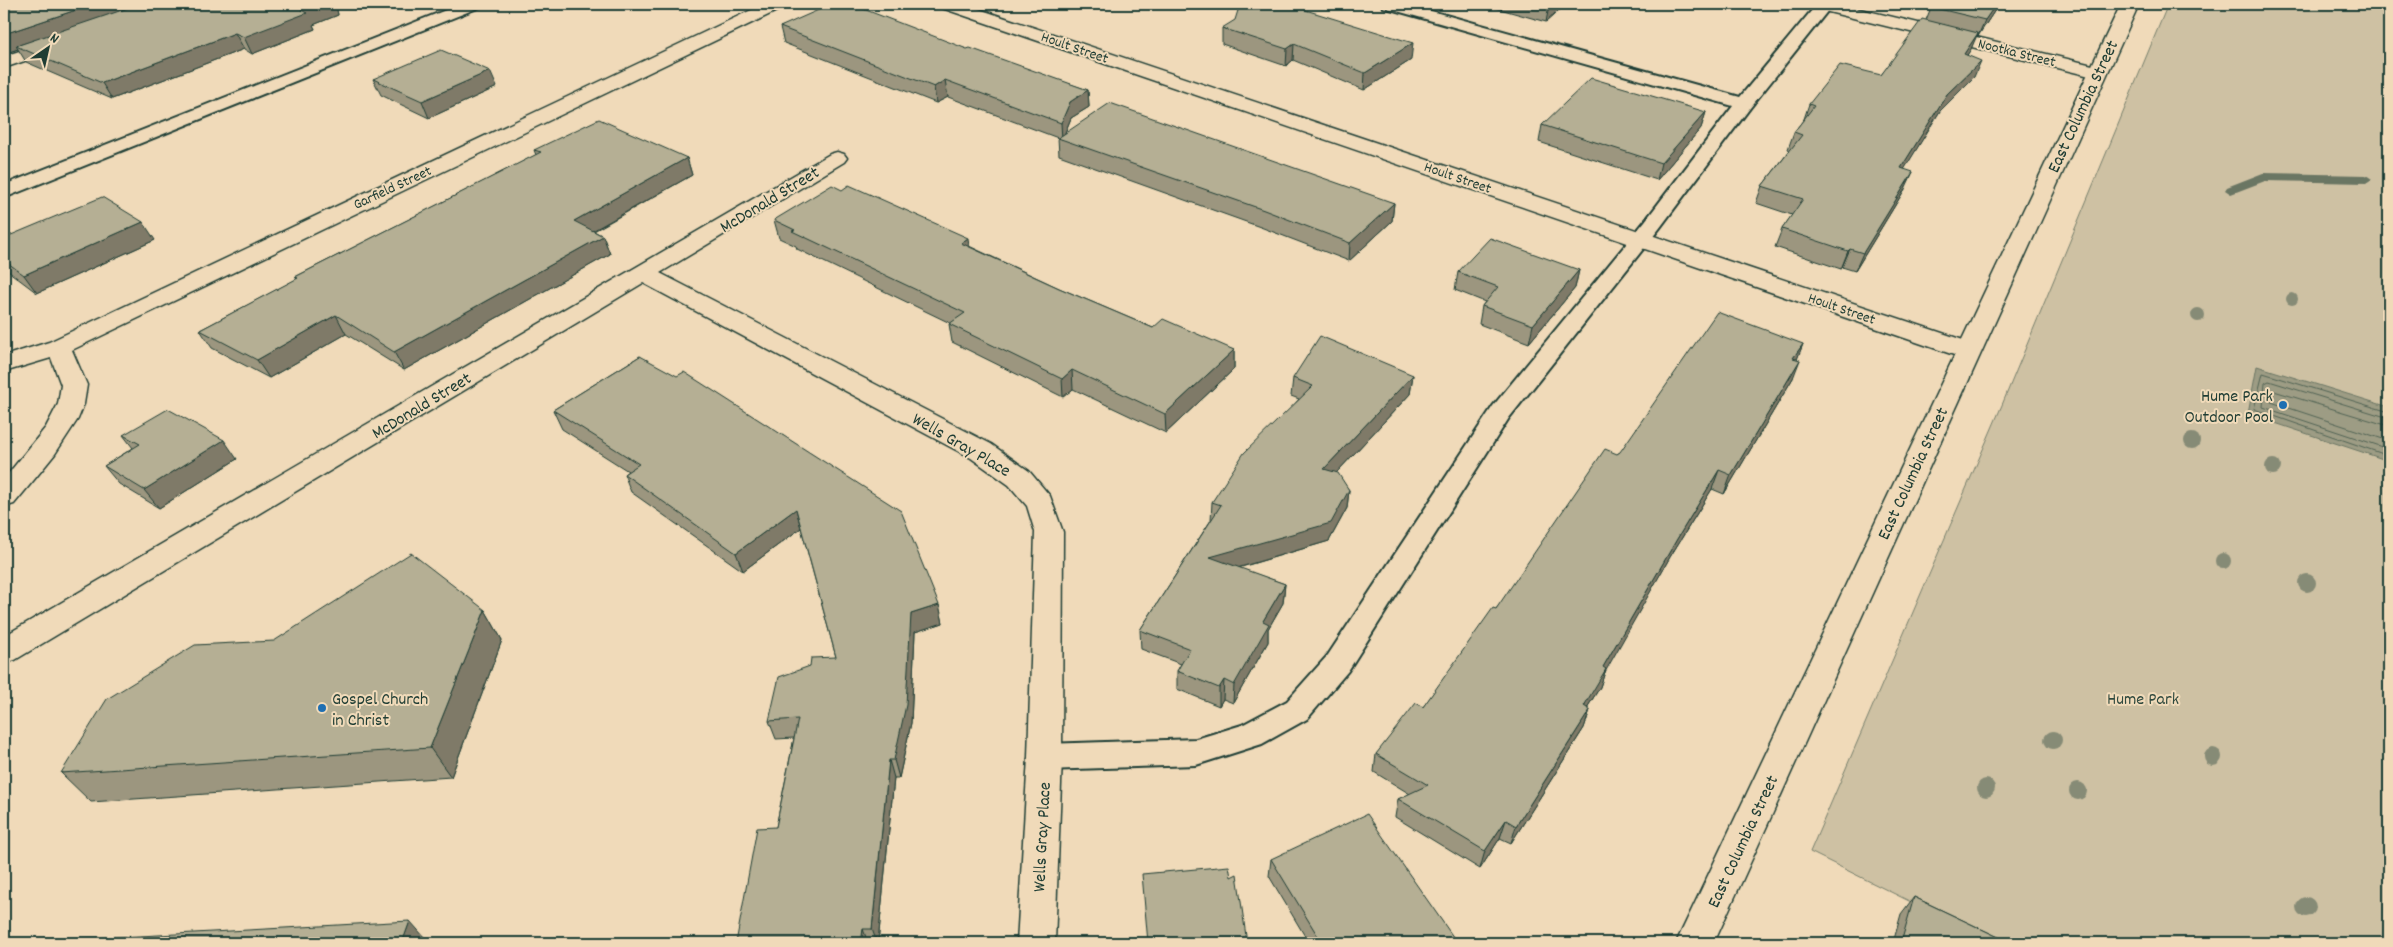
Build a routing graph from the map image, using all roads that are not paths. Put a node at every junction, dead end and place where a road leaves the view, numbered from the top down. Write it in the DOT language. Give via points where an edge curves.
graph roads {
  1 [pos="474,4"];
  2 [pos="777,4"];
  3 [pos="948,4"];
  4 [pos="1389,4"];
  5 [pos="1822,4"];
  6 [pos="2130,4"];
  7 [pos="69,40"];
  8 [pos="4,62"];
  9 [pos="2098,72"];
  10 [pos="1744,104"];
  11 [pos="837,158"];
  12 [pos="4,192"];
  13 [pos="1641,239"];
  14 [pos="644,274"];
  15 [pos="58,347"];
  16 [pos="1969,351"];
  17 [pos="4,364"];
  18 [pos="4,497"];
  19 [pos="4,651"];
  20 [pos="1044,757"];
  21 [pos="1036,943"];
  22 [pos="1695,943"];
  1 -- 12 [label="lane"];
  2 -- 15 [label="street, Garfield Street"];
  3 -- 13 [label="street, Hoult Street"];
  4 -- 10 [label="lane"];
  5 -- 9 [label="street, Nootka Street"];
  5 -- 10 [label="lane"];
  6 -- 9 [label="street, East Columbia Street"];
  7 -- 8 [label="street"];
  9 -- 16 [label="street, East Columbia Street"];
  10 -- 13 [label="lane"];
  11 -- 14 [label="street, McDonald Street"];
  13 -- 16 [label="street, Hoult Street"];
  13 -- 20 [label="lane" via="1501,412 1338,663 1297,710 1251,735 1196,752"];
  14 -- 19 [label="street, McDonald Street"];
  14 -- 20 [label="street, Wells Gray Place" via="981,451 1019,478 1040,503 1048,532"];
  15 -- 17 [label="street, Garfield Street"];
  15 -- 18 [label="street" via="74,389 69,406 60,426"];
  16 -- 22 [label="street, East Columbia Street"];
  20 -- 21 [label="street, Wells Gray Place"];
}
